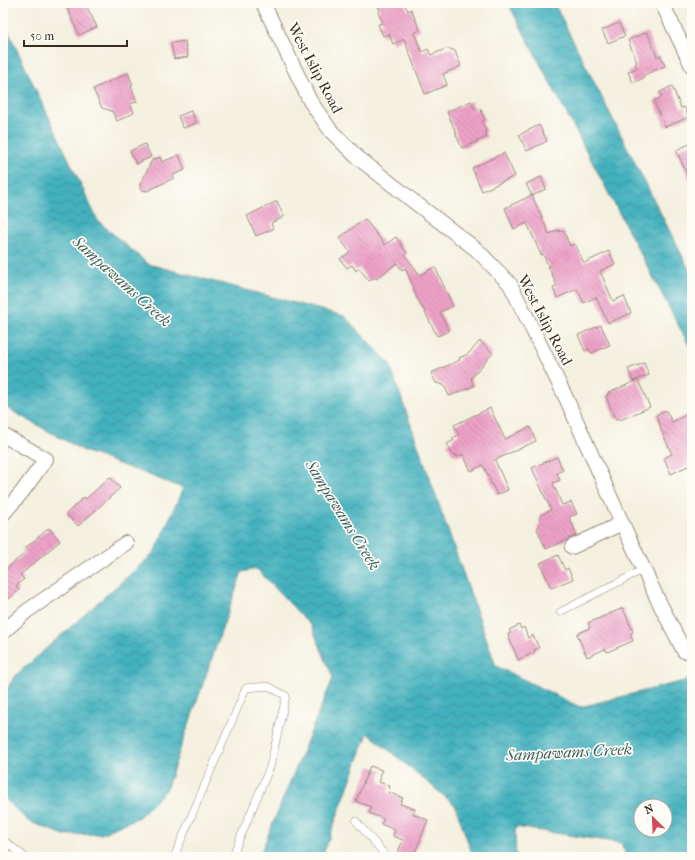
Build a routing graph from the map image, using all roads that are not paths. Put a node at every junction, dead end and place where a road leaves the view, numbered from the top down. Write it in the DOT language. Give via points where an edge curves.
graph roads {
  1 [pos="263,3"];
  2 [pos="662,3"];
  3 [pos="692,66"];
  4 [pos="3,436"];
  5 [pos="3,514"];
  6 [pos="622,523"];
  7 [pos="126,543"];
  8 [pos="572,547"];
  9 [pos="644,569"];
  10 [pos="560,612"];
  11 [pos="3,632"];
  12 [pos="684,651"];
  13 [pos="356,821"];
  14 [pos="3,840"];
  15 [pos="25,857"];
  16 [pos="174,857"];
  17 [pos="232,857"];
  18 [pos="387,857"];
  1 -- 6 [label="street, West Islip Road" via="310,101 331,131 358,157 477,250 510,284 566,398"];
  2 -- 3 [label="street"];
  4 -- 5 [label="street" via="46,459"];
  6 -- 8 [label="street"];
  6 -- 9 [label="street, West Islip Road"];
  7 -- 11 [label="street" via="27,611"];
  9 -- 10 [label="lane"];
  9 -- 12 [label="street, West Islip Road"];
  13 -- 18 [label="lane"];
  14 -- 15 [label="lane"];
  16 -- 17 [label="lane" via="246,688 268,686 286,696 270,767"];
}
